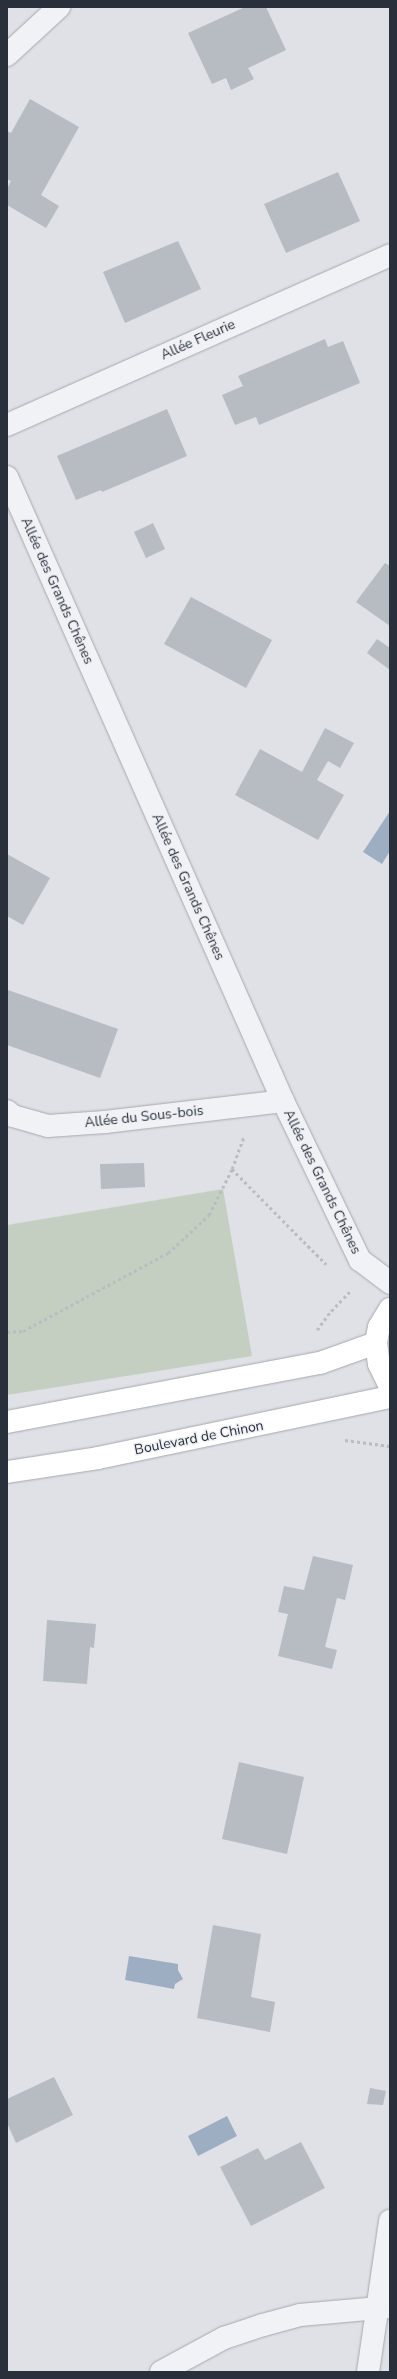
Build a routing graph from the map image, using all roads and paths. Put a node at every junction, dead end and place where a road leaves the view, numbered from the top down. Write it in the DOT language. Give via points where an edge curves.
graph roads {
  1 [pos="59,7"];
  2 [pos="7,55"];
  3 [pos="390,255"];
  4 [pos="7,425"];
  5 [pos="7,477"];
  6 [pos="283,1101"];
  7 [pos="7,1111"];
  8 [pos="244,1134"];
  9 [pos="232,1169"];
  10 [pos="330,1268"];
  11 [pos="390,1283"];
  12 [pos="346,1285"];
  13 [pos="352,1290"];
  14 [pos="390,1308"];
  15 [pos="7,1332"];
  16 [pos="376,1343"];
  17 [pos="390,1387"];
  18 [pos="390,1397"];
  19 [pos="7,1422"];
  20 [pos="7,1472"];
  21 [pos="390,2221"];
  22 [pos="383,2308"];
  23 [pos="161,2372"];
  24 [pos="368,2372"];
  1 -- 2 [label="street"];
  3 -- 4 [label="street, Allée Fleurie"];
  5 -- 6 [label="street, Allée des Grands Chênes"];
  6 -- 7 [label="street, Allée du Sous-bois" via="105,1122 48,1126 13,1116"];
  6 -- 11 [label="street, Allée des Grands Chênes" via="360,1260"];
  8 -- 9 [label="path"];
  9 -- 10 [label="path"];
  9 -- 15 [label="path" via="209,1215 168,1253 23,1331"];
  12 -- 13 [label="path"];
  14 -- 16 [label="main road" via="379,1327"];
  16 -- 17 [label="main road" via="379,1364"];
  16 -- 19 [label="main road" via="320,1363"];
  18 -- 20 [label="main road, Boulevard de Chinon" via="98,1458"];
  21 -- 22 [label="street"];
  22 -- 23 [label="street" via="300,2315 263,2325 224,2338"];
  22 -- 24 [label="street"];
}
